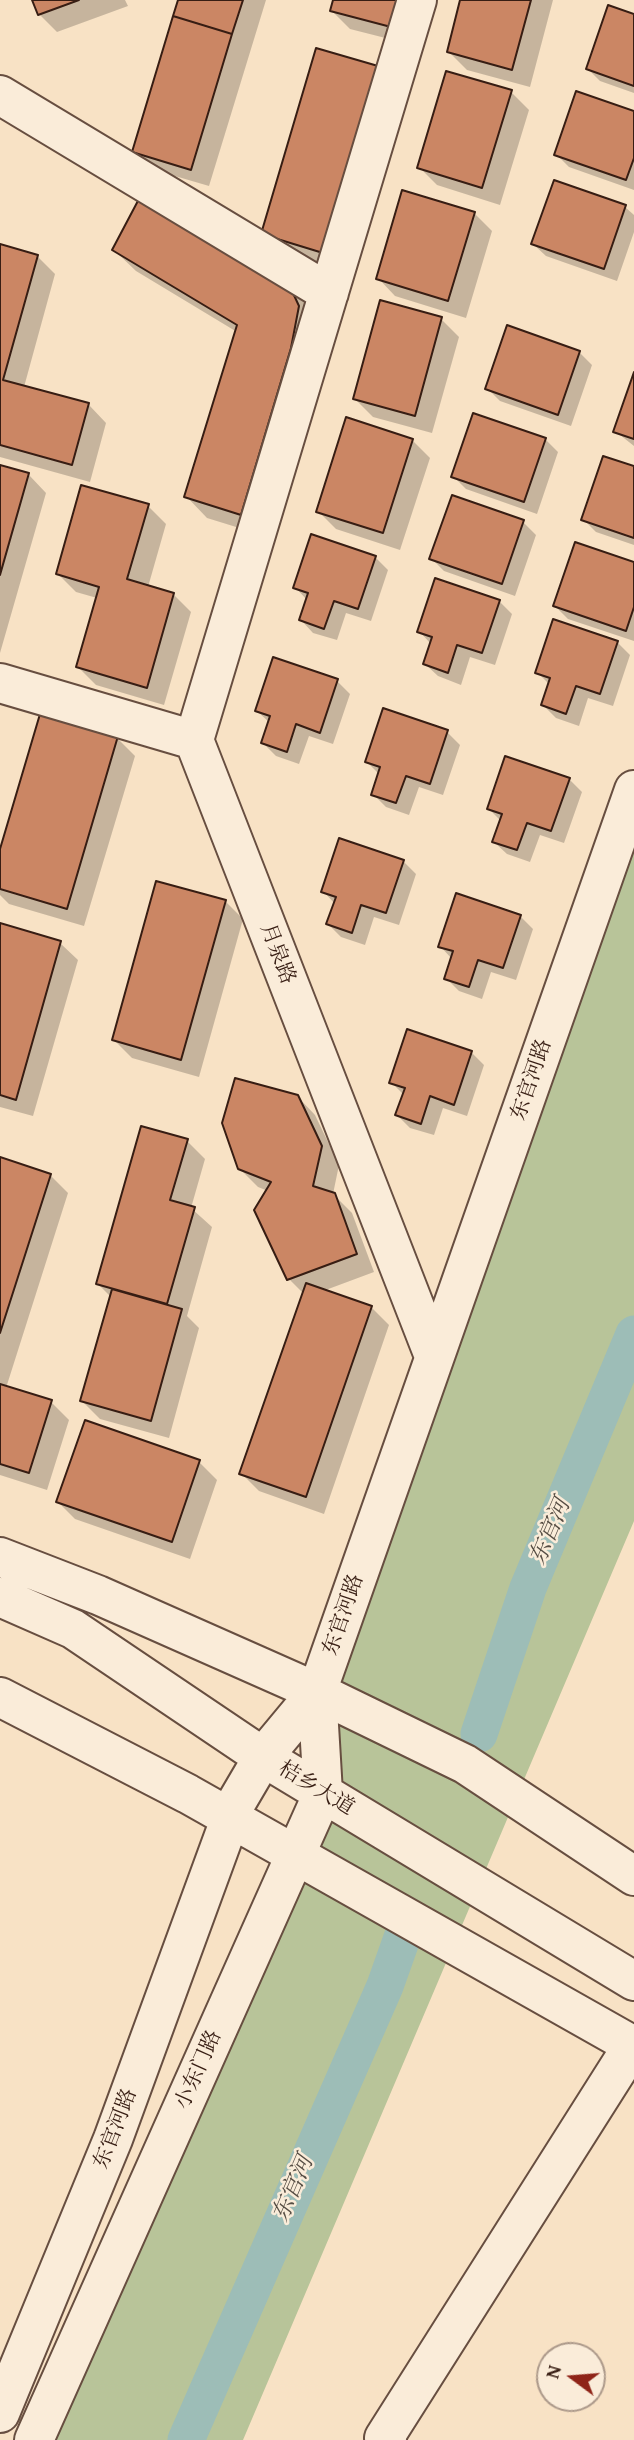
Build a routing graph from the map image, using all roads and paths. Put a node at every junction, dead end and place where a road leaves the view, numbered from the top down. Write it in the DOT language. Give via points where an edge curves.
graph roads {
  1 [pos="417,0"];
  2 [pos="0,95"];
  3 [pos="329,293"];
  4 [pos="0,683"];
  5 [pos="194,740"];
  6 [pos="634,790"];
  7 [pos="434,1356"];
  8 [pos="0,1557"];
  9 [pos="0,1597"];
  10 [pos="317,1692"];
  11 [pos="0,1697"];
  12 [pos="263,1757"];
  13 [pos="323,1793"];
  14 [pos="231,1819"];
  15 [pos="296,1855"];
  16 [pos="634,1876"];
  17 [pos="634,1982"];
  18 [pos="633,2046"];
  19 [pos="0,2413"];
  20 [pos="34,2440"];
  21 [pos="387,2440"];
  1 -- 3 [label="street"];
  2 -- 3 [label="street"];
  3 -- 5 [label="street"];
  4 -- 5 [label="street"];
  5 -- 7 [label="street, 月泉路"];
  6 -- 7 [label="street, 东官河路"];
  7 -- 10 [label="street, 东官河路"];
  8 -- 10 [label="street"];
  9 -- 12 [label="street, 桔乡大道" via="73,1629"];
  10 -- 12 [label="street, 东官河路"];
  10 -- 13 [label="street, 小东门路"];
  10 -- 16 [label="street" via="465,1764"];
  11 -- 14 [label="street"];
  12 -- 13 [label="street, 桔乡大道"];
  12 -- 14 [label="street, 东官河路"];
  13 -- 15 [label="street, 小东门路"];
  13 -- 17 [label="street, 桔乡大道"];
  14 -- 15 [label="street"];
  14 -- 19 [label="street, 东官河路" via="113,2139"];
  15 -- 18 [label="street"];
  15 -- 20 [label="street, 小东门路"];
  18 -- 21 [label="street" via="384,2438"];
}
